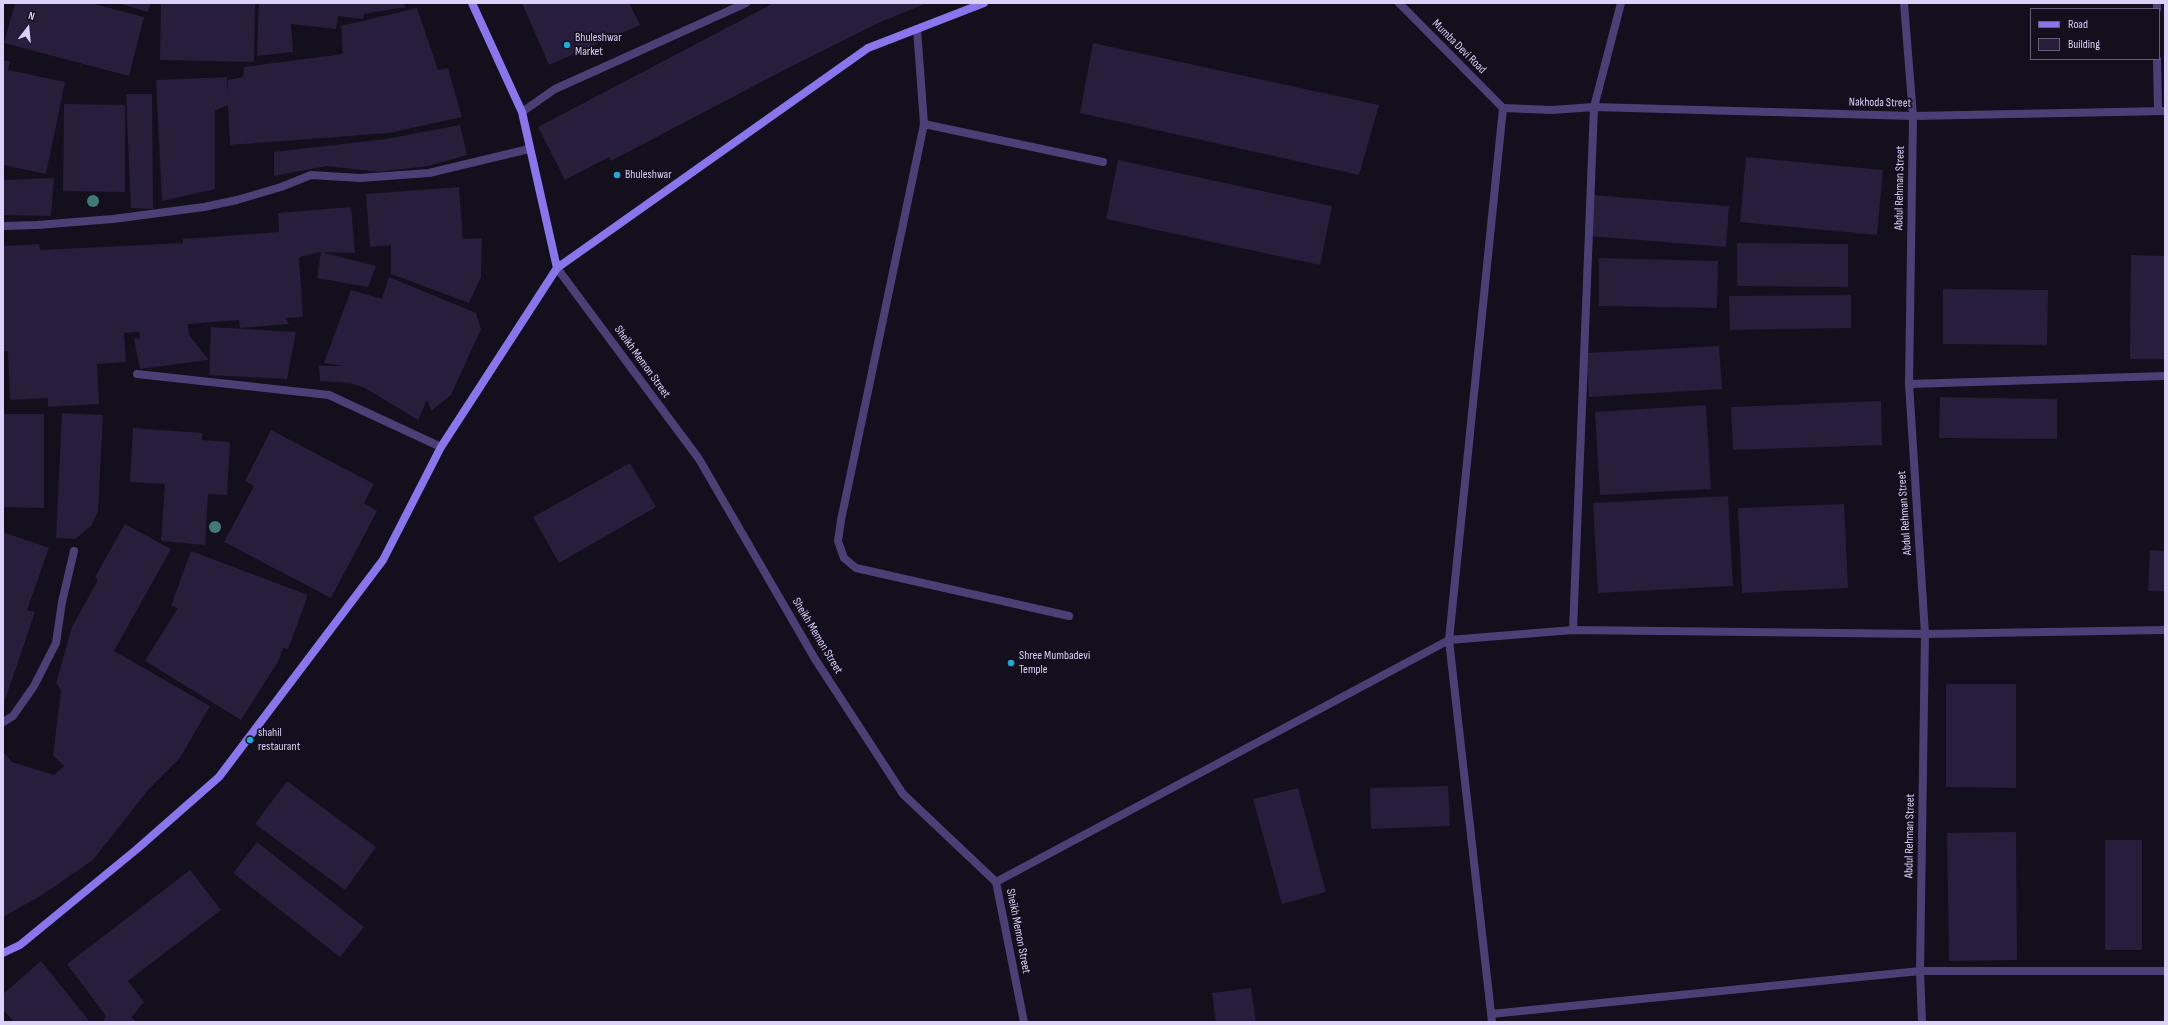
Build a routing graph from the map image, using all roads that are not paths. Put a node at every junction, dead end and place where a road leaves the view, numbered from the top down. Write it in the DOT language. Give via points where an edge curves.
graph roads {
  1 [pos="472,3"];
  2 [pos="746,3"];
  3 [pos="984,3"];
  4 [pos="1399,3"];
  5 [pos="1621,3"];
  6 [pos="1904,3"];
  7 [pos="917,29"];
  8 [pos="2157,60"];
  9 [pos="1594,107"];
  10 [pos="1503,108"];
  11 [pos="2161,111"];
  12 [pos="522,112"];
  13 [pos="1913,116"];
  14 [pos="924,124"];
  15 [pos="529,149"];
  16 [pos="1103,162"];
  17 [pos="3,226"];
  18 [pos="557,268"];
  19 [pos="137,374"];
  20 [pos="2165,376"];
  21 [pos="1909,384"];
  22 [pos="441,446"];
  23 [pos="74,551"];
  24 [pos="1069,616"];
  25 [pos="1573,630"];
  26 [pos="2165,630"];
  27 [pos="1925,634"];
  28 [pos="1449,640"];
  29 [pos="3,722"];
  30 [pos="996,882"];
  31 [pos="3,953"];
  32 [pos="2165,971"];
  33 [pos="1920,972"];
  34 [pos="1492,1018"];
  35 [pos="1024,1022"];
  36 [pos="1922,1022"];
  1 -- 12 [label="main road"];
  2 -- 12 [label="street" via="555,89"];
  3 -- 7 [label="main road"];
  4 -- 10 [label="street, Mumba Devi Road"];
  5 -- 9 [label="street"];
  6 -- 13 [label="street, Abdul Rehman Street"];
  7 -- 14 [label="street"];
  7 -- 18 [label="main road" via="868,48"];
  8 -- 11 [label="street"];
  9 -- 10 [label="street, Nakhoda Street" via="1552,110"];
  9 -- 13 [label="street, Nakhoda Street"];
  9 -- 25 [label="street"];
  10 -- 28 [label="street"];
  11 -- 13 [label="street, Nakhoda Street"];
  12 -- 15 [label="main road"];
  13 -- 21 [label="street, Abdul Rehman Street"];
  14 -- 16 [label="street"];
  14 -- 24 [label="street" via="838,541 844,558 856,568"];
  15 -- 17 [label="street" via="429,173 360,178 311,174 281,187 204,207 113,220"];
  15 -- 18 [label="main road"];
  18 -- 22 [label="main road"];
  18 -- 30 [label="street, Sheikh Memon Street" via="699,459 815,659 903,794"];
  19 -- 22 [label="street" via="329,395"];
  20 -- 21 [label="street"];
  21 -- 27 [label="street, Abdul Rehman Street"];
  22 -- 31 [label="main road" via="383,560 219,777 137,849 20,945"];
  23 -- 29 [label="street" via="56,643 26,698 13,716"];
  25 -- 27 [label="street"];
  25 -- 28 [label="street"];
  26 -- 27 [label="street"];
  27 -- 33 [label="street, Abdul Rehman Street"];
  28 -- 30 [label="street"];
  28 -- 34 [label="street"];
  30 -- 35 [label="street, Sheikh Memon Street"];
  32 -- 33 [label="street"];
  33 -- 34 [label="street"];
  33 -- 36 [label="street, Abdul Rehman Street"];
}
